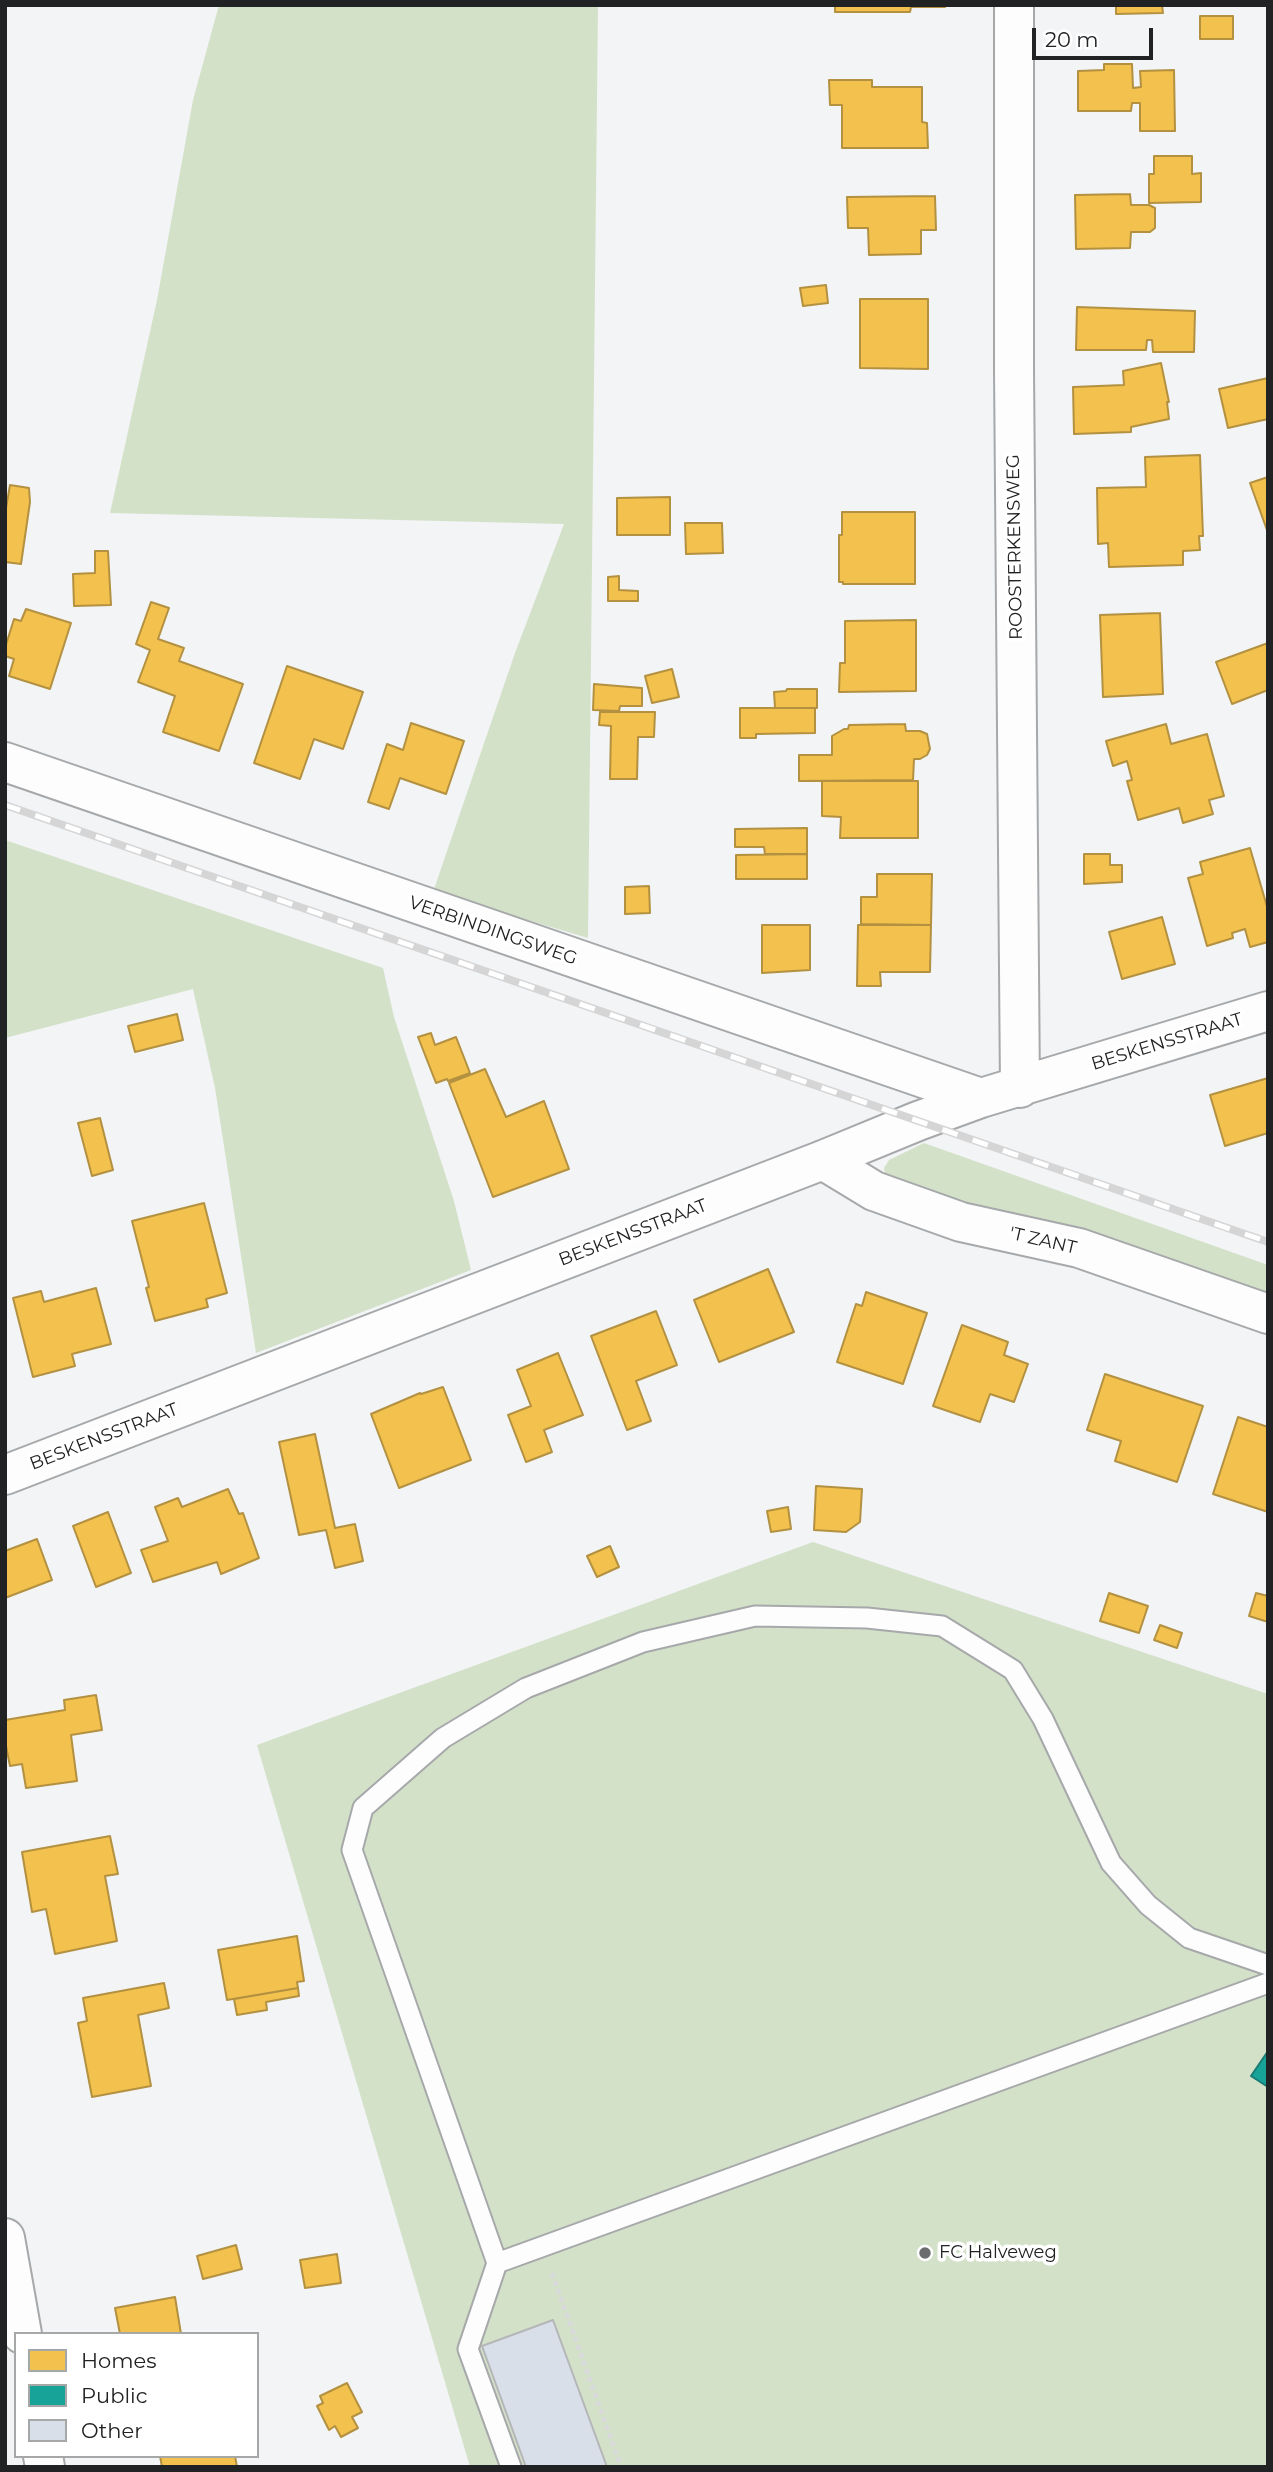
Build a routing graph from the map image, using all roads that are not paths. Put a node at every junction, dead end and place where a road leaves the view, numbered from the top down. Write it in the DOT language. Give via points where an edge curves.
graph roads {
  1 [pos="1014,5"];
  2 [pos="5,762"];
  3 [pos="1268,1011"];
  4 [pos="1020,1088"];
  5 [pos="981,1098"];
  6 [pos="823,1160"];
  7 [pos="1268,1314"];
  8 [pos="5,1475"];
  9 [pos="1268,1965"];
  10 [pos="1268,1983"];
  11 [pos="5,2238"];
  12 [pos="497,2263"];
  13 [pos="22,2332"];
  14 [pos="511,2467"];
  1 -- 4 [label="street, ROOSTERKENSWEG"];
  2 -- 5 [label="street, VERBINDINGSWEG"];
  3 -- 4 [label="street, BESKENSSTRAAT"];
  4 -- 5 [label="street, BESKENSSTRAAT"];
  5 -- 6 [label="street, BESKENSSTRAAT"];
  6 -- 7 [label="street, 'T ZANT" via="874,1191 961,1222 1079,1248"];
  6 -- 8 [label="street, BESKENSSTRAAT"];
  9 -- 12 [label="lane" via="1189,1938 1148,1905 1111,1863 1043,1718 1013,1670 942,1626 867,1618 755,1616 643,1642 526,1688 443,1738 363,1808 352,1850"];
  10 -- 12 [label="lane"];
  11 -- 13 [label="street"];
  12 -- 14 [label="lane" via="468,2349"];
}
